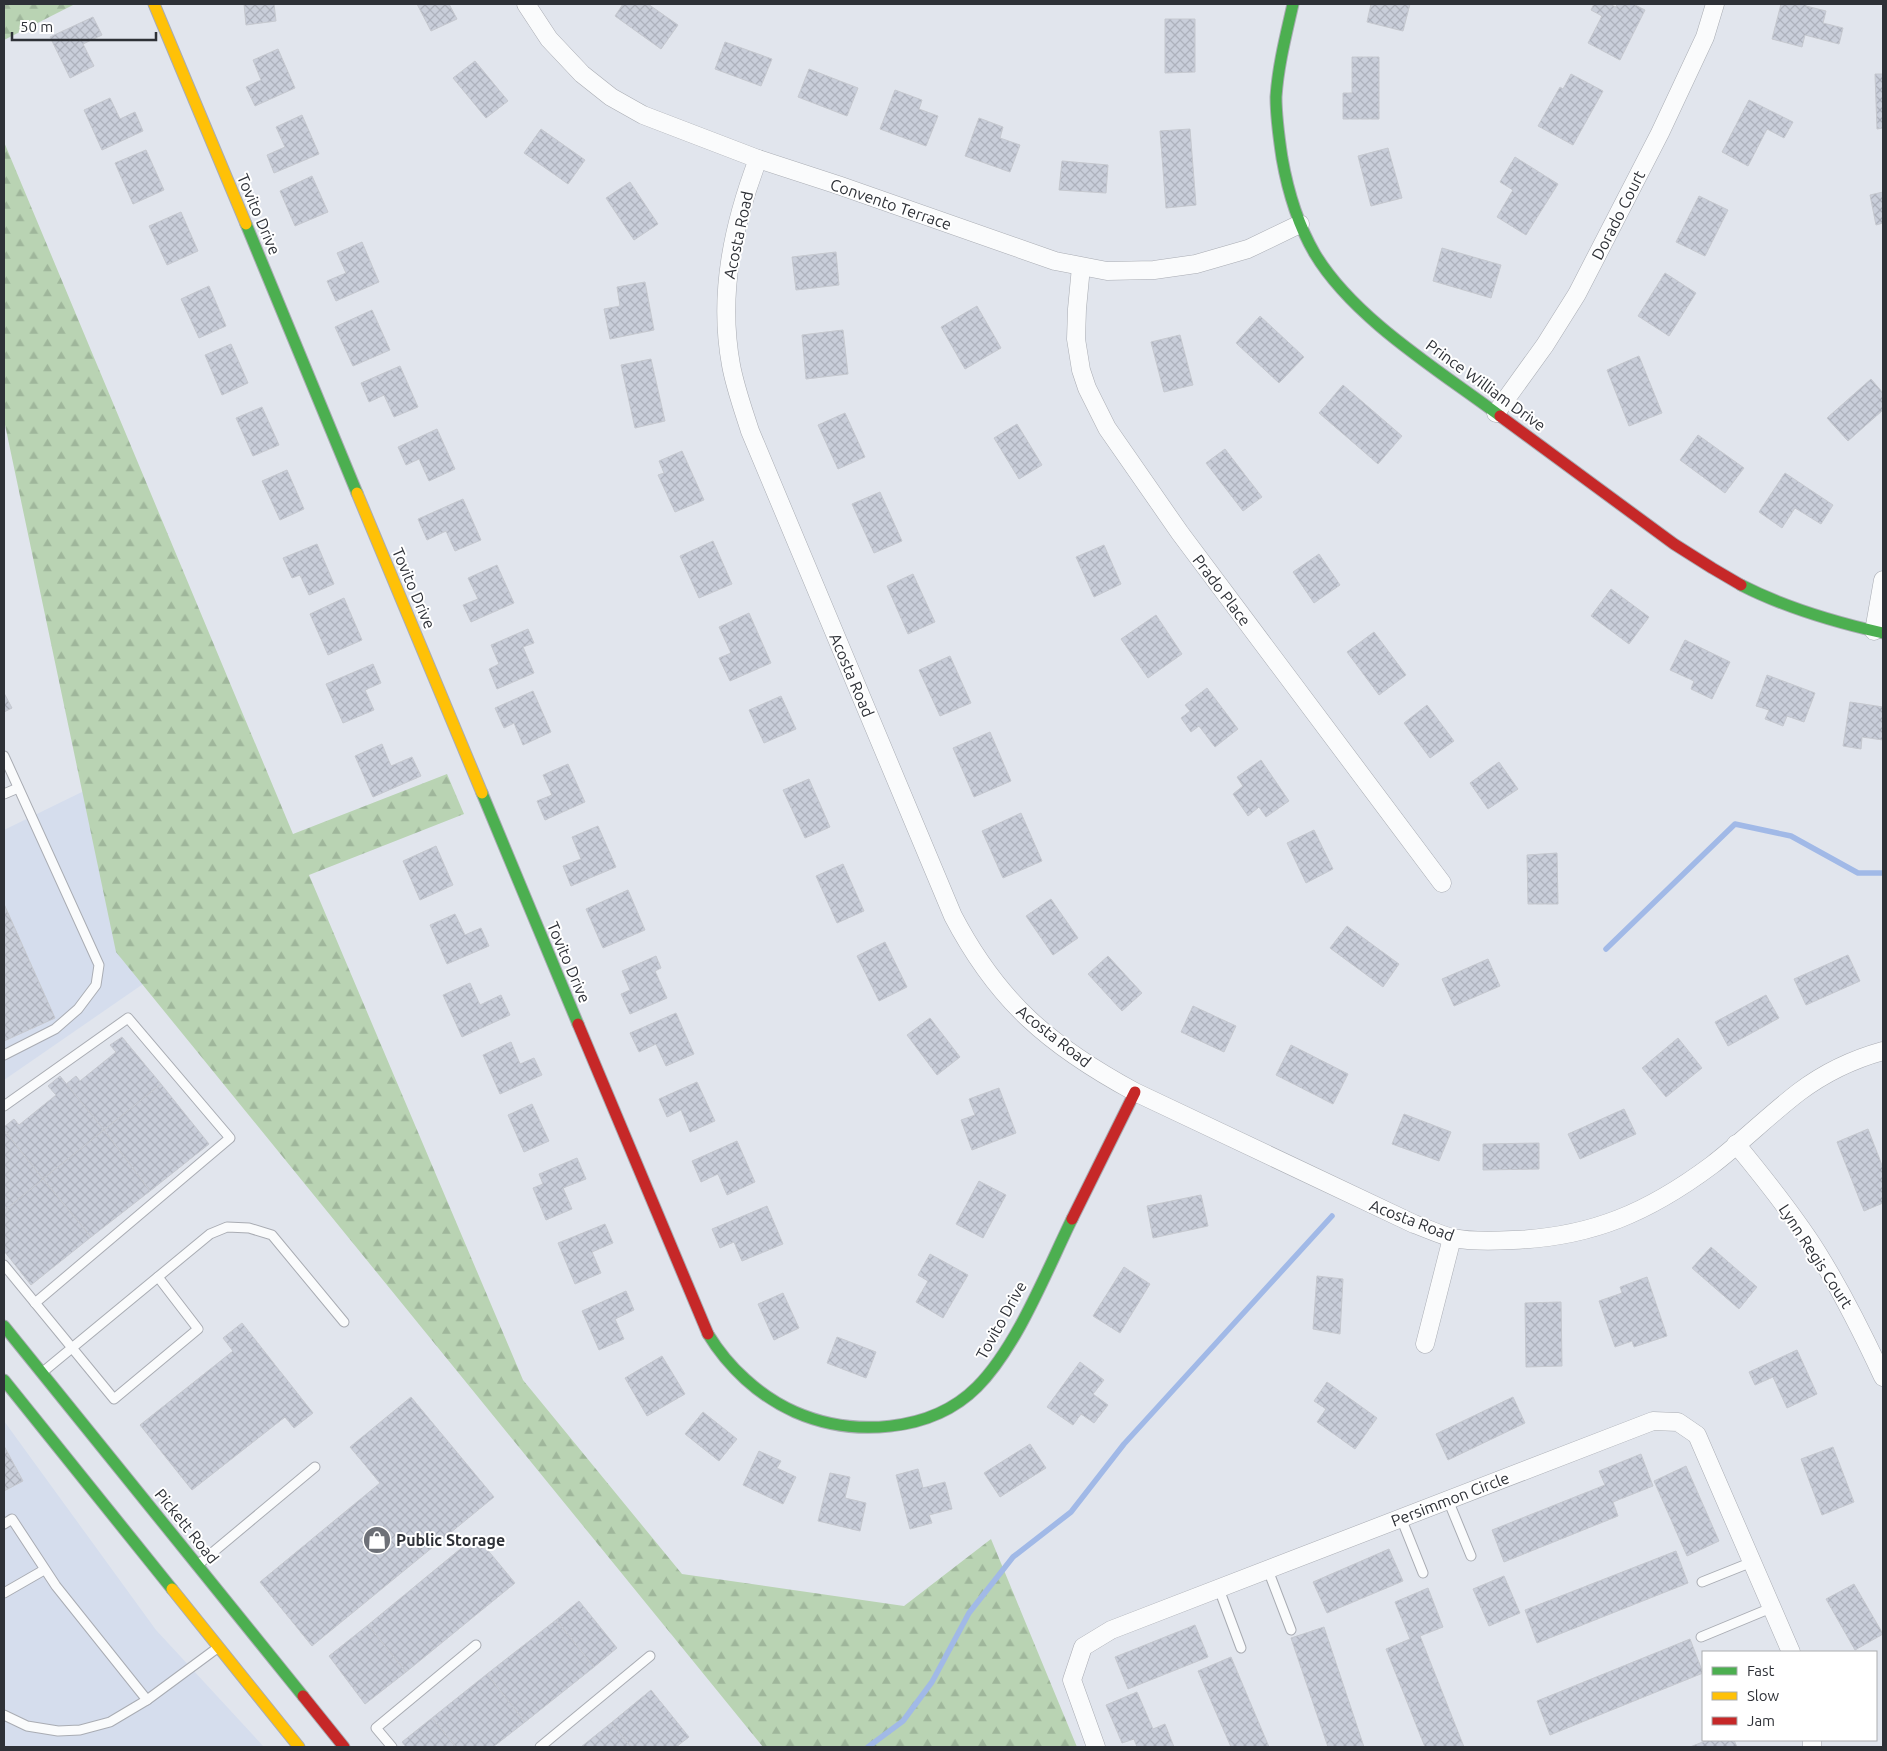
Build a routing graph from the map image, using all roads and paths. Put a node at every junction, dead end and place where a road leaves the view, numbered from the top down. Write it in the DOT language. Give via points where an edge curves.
graph roads {
  1 [pos="154,4"];
  2 [pos="526,4"];
  3 [pos="1293,4"];
  4 [pos="1715,4"];
  5 [pos="758,159"];
  6 [pos="1300,224"];
  7 [pos="1081,267"];
  8 [pos="1496,412"];
  9 [pos="1883,580"];
  10 [pos="1879,632"];
  11 [pos="4,756"];
  12 [pos="18,788"];
  13 [pos="4,794"];
  14 [pos="1442,883"];
  15 [pos="1883,1051"];
  16 [pos="4,1055"];
  17 [pos="1135,1092"];
  18 [pos="4,1106"];
  19 [pos="1736,1144"];
  20 [pos="1452,1238"];
  21 [pos="4,1265"];
  22 [pos="158,1277"];
  23 [pos="35,1303"];
  24 [pos="344,1322"];
  25 [pos="4,1326"];
  26 [pos="1425,1344"];
  27 [pos="72,1348"];
  28 [pos="42,1372"];
  29 [pos="1883,1377"];
  30 [pos="4,1380"];
  31 [pos="315,1467"];
  32 [pos="1448,1500"];
  33 [pos="1401,1518"];
  34 [pos="4,1524"];
  35 [pos="1471,1556"];
  36 [pos="1752,1562"];
  37 [pos="197,1565"];
  38 [pos="44,1570"];
  39 [pos="1268,1570"];
  40 [pos="1423,1573"];
  41 [pos="1702,1582"];
  42 [pos="1219,1589"];
  43 [pos="4,1593"];
  44 [pos="1771,1608"];
  45 [pos="1291,1630"];
  46 [pos="1701,1637"];
  47 [pos="476,1645"];
  48 [pos="218,1647"];
  49 [pos="1241,1648"];
  50 [pos="1791,1651"];
  51 [pos="650,1656"];
  52 [pos="147,1700"];
  53 [pos="4,1715"];
  54 [pos="299,1747"];
  55 [pos="344,1747"];
  56 [pos="392,1747"];
  57 [pos="540,1747"];
  58 [pos="1096,1747"];
  1 -- 17 [label="street, Tovito Drive" via="693,1302 706,1331 730,1364 768,1397 792,1410 846,1426 914,1423 940,1414 963,1399 994,1368 1028,1308"];
  2 -- 5 [label="street, Convento Terrace" via="565,57 610,97 642,115"];
  3 -- 6 [label="street, Prince William Drive" via="1277,92 1277,122 1284,173"];
  4 -- 8 [label="street, Dorado Court" via="1705,37 1660,133 1577,294"];
  5 -- 7 [label="street, Convento Terrace"];
  5 -- 17 [label="street, Acosta Road" via="729,261 726,301 731,365 750,431 966,942 996,985 1032,1024 1072,1054"];
  6 -- 7 [label="street, Convento Terrace" via="1248,249 1196,264 1154,270 1107,271"];
  6 -- 8 [label="street, Prince William Drive" via="1317,257 1358,306 1399,341"];
  7 -- 14 [label="street, Prado Place" via="1076,340 1087,388 1107,428 1180,533"];
  8 -- 10 [label="street, Prince William Drive" via="1721,574 1784,604"];
  9 -- 10 [label="street"];
  11 -- 12 [label="lane"];
  12 -- 13 [label="lane"];
  12 -- 16 [label="lane" via="99,965 96,985 78,1009 55,1029"];
  15 -- 19 [label="street, Acosta Road" via="1822,1077"];
  17 -- 20 [label="street, Acosta Road" via="1368,1203"];
  18 -- 23 [label="lane" via="128,1018 230,1138"];
  19 -- 20 [label="street, Acosta Road" via="1712,1165 1659,1201 1598,1227 1535,1239"];
  19 -- 29 [label="street, Lynn Regis Court" via="1816,1250 1845,1298"];
  20 -- 26 [label="street"];
  21 -- 23 [label="lane"];
  22 -- 24 [label="lane" via="210,1234 227,1227 249,1228 272,1235"];
  22 -- 27 [label="lane"];
  22 -- 27 [label="lane" via="198,1329 114,1399"];
  23 -- 27 [label="lane"];
  25 -- 28 [label="street, Pickett Road"];
  27 -- 28 [label="lane"];
  28 -- 37 [label="street, Pickett Road"];
  30 -- 48 [label="street"];
  31 -- 37 [label="lane"];
  32 -- 33 [label="street, Persimmon Circle"];
  32 -- 35 [label="lane"];
  32 -- 36 [label="street, Persimmon Circle" via="1652,1421 1678,1422 1698,1435"];
  33 -- 39 [label="street, Persimmon Circle"];
  33 -- 40 [label="lane"];
  34 -- 38 [label="lane" via="12,1519"];
  36 -- 41 [label="lane"];
  36 -- 44 [label="street, Persimmon Circle"];
  37 -- 55 [label="street, Pickett Road"];
  38 -- 43 [label="lane"];
  38 -- 52 [label="lane"];
  39 -- 42 [label="street, Persimmon Circle"];
  39 -- 45 [label="lane"];
  42 -- 49 [label="lane"];
  42 -- 58 [label="street, Persimmon Circle" via="1111,1630 1083,1647 1072,1680"];
  44 -- 46 [label="lane"];
  44 -- 50 [label="street, Persimmon Circle"];
  47 -- 56 [label="lane" via="376,1728"];
  48 -- 52 [label="lane"];
  48 -- 54 [label="street"];
  51 -- 57 [label="lane"];
  52 -- 53 [label="lane" via="110,1722 80,1730 58,1731 27,1726"];
}
